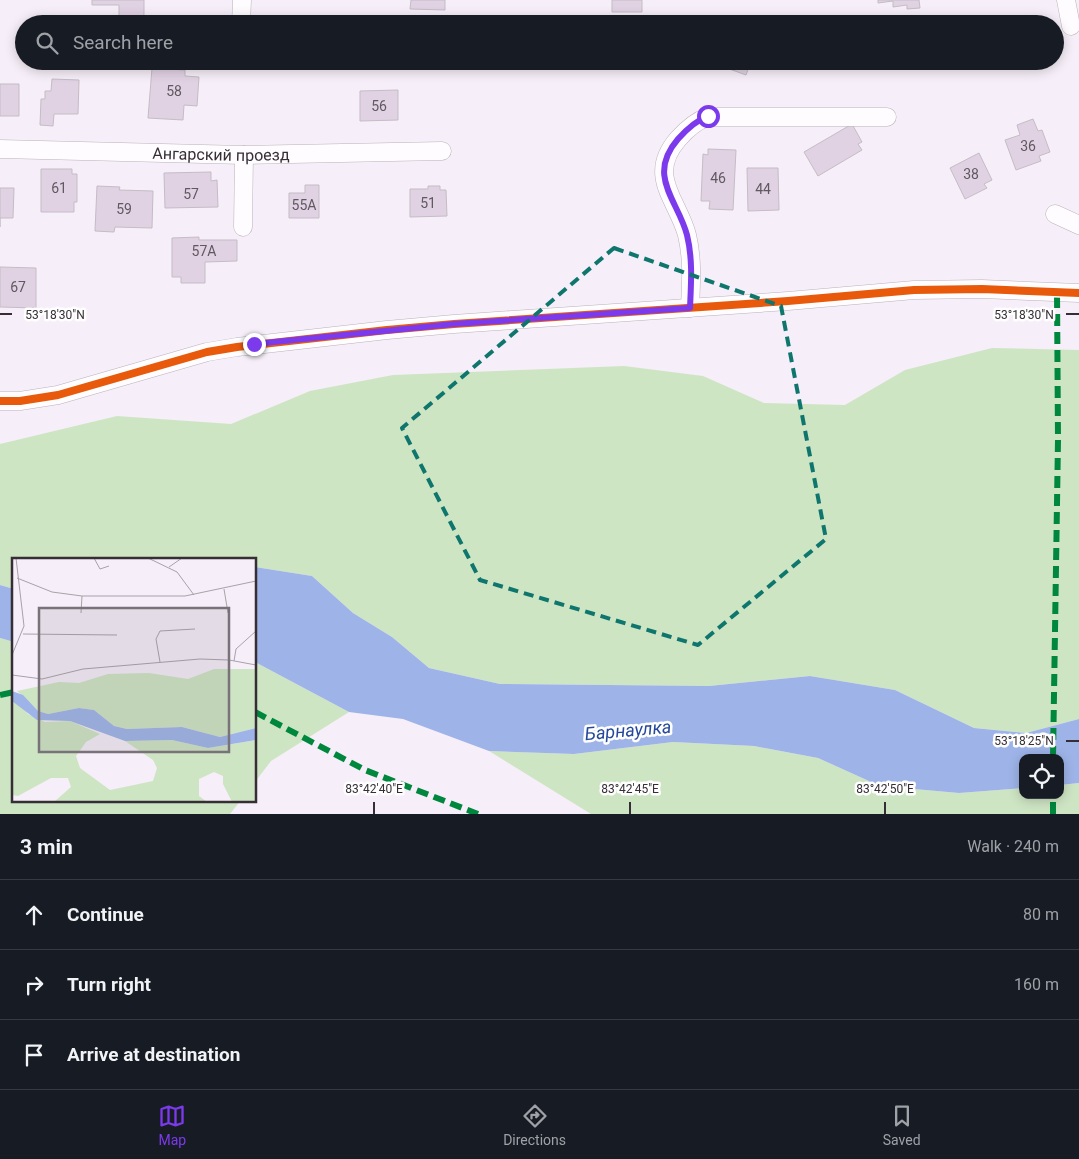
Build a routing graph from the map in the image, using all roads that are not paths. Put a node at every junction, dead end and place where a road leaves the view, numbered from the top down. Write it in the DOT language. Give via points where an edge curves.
graph roads {
  1 [pos="242,0"];
  2 [pos="1066,0"];
  3 [pos="241,15"];
  4 [pos="1071,26"];
  5 [pos="887,117"];
  6 [pos="0,149"];
  7 [pos="442,151"];
  8 [pos="244,155"];
  9 [pos="1055,214"];
  10 [pos="1079,226"];
  11 [pos="243,227"];
  12 [pos="1079,293"];
  13 [pos="690,308"];
  14 [pos="0,401"];
  1 -- 3 [label="street"];
  2 -- 4 [label="street"];
  5 -- 13 [label="street" via="708,116 687,129 666,156 664,176 667,192 683,222 690,250"];
  6 -- 8 [label="street, Ангарский проезд"];
  7 -- 8 [label="street, Ангарский проезд"];
  8 -- 11 [label="street"];
  9 -- 10 [label="street"];
  12 -- 13 [label="street" via="914,290"];
  13 -- 14 [label="street" via="454,324 254,344 207,352 58,395"];
}
